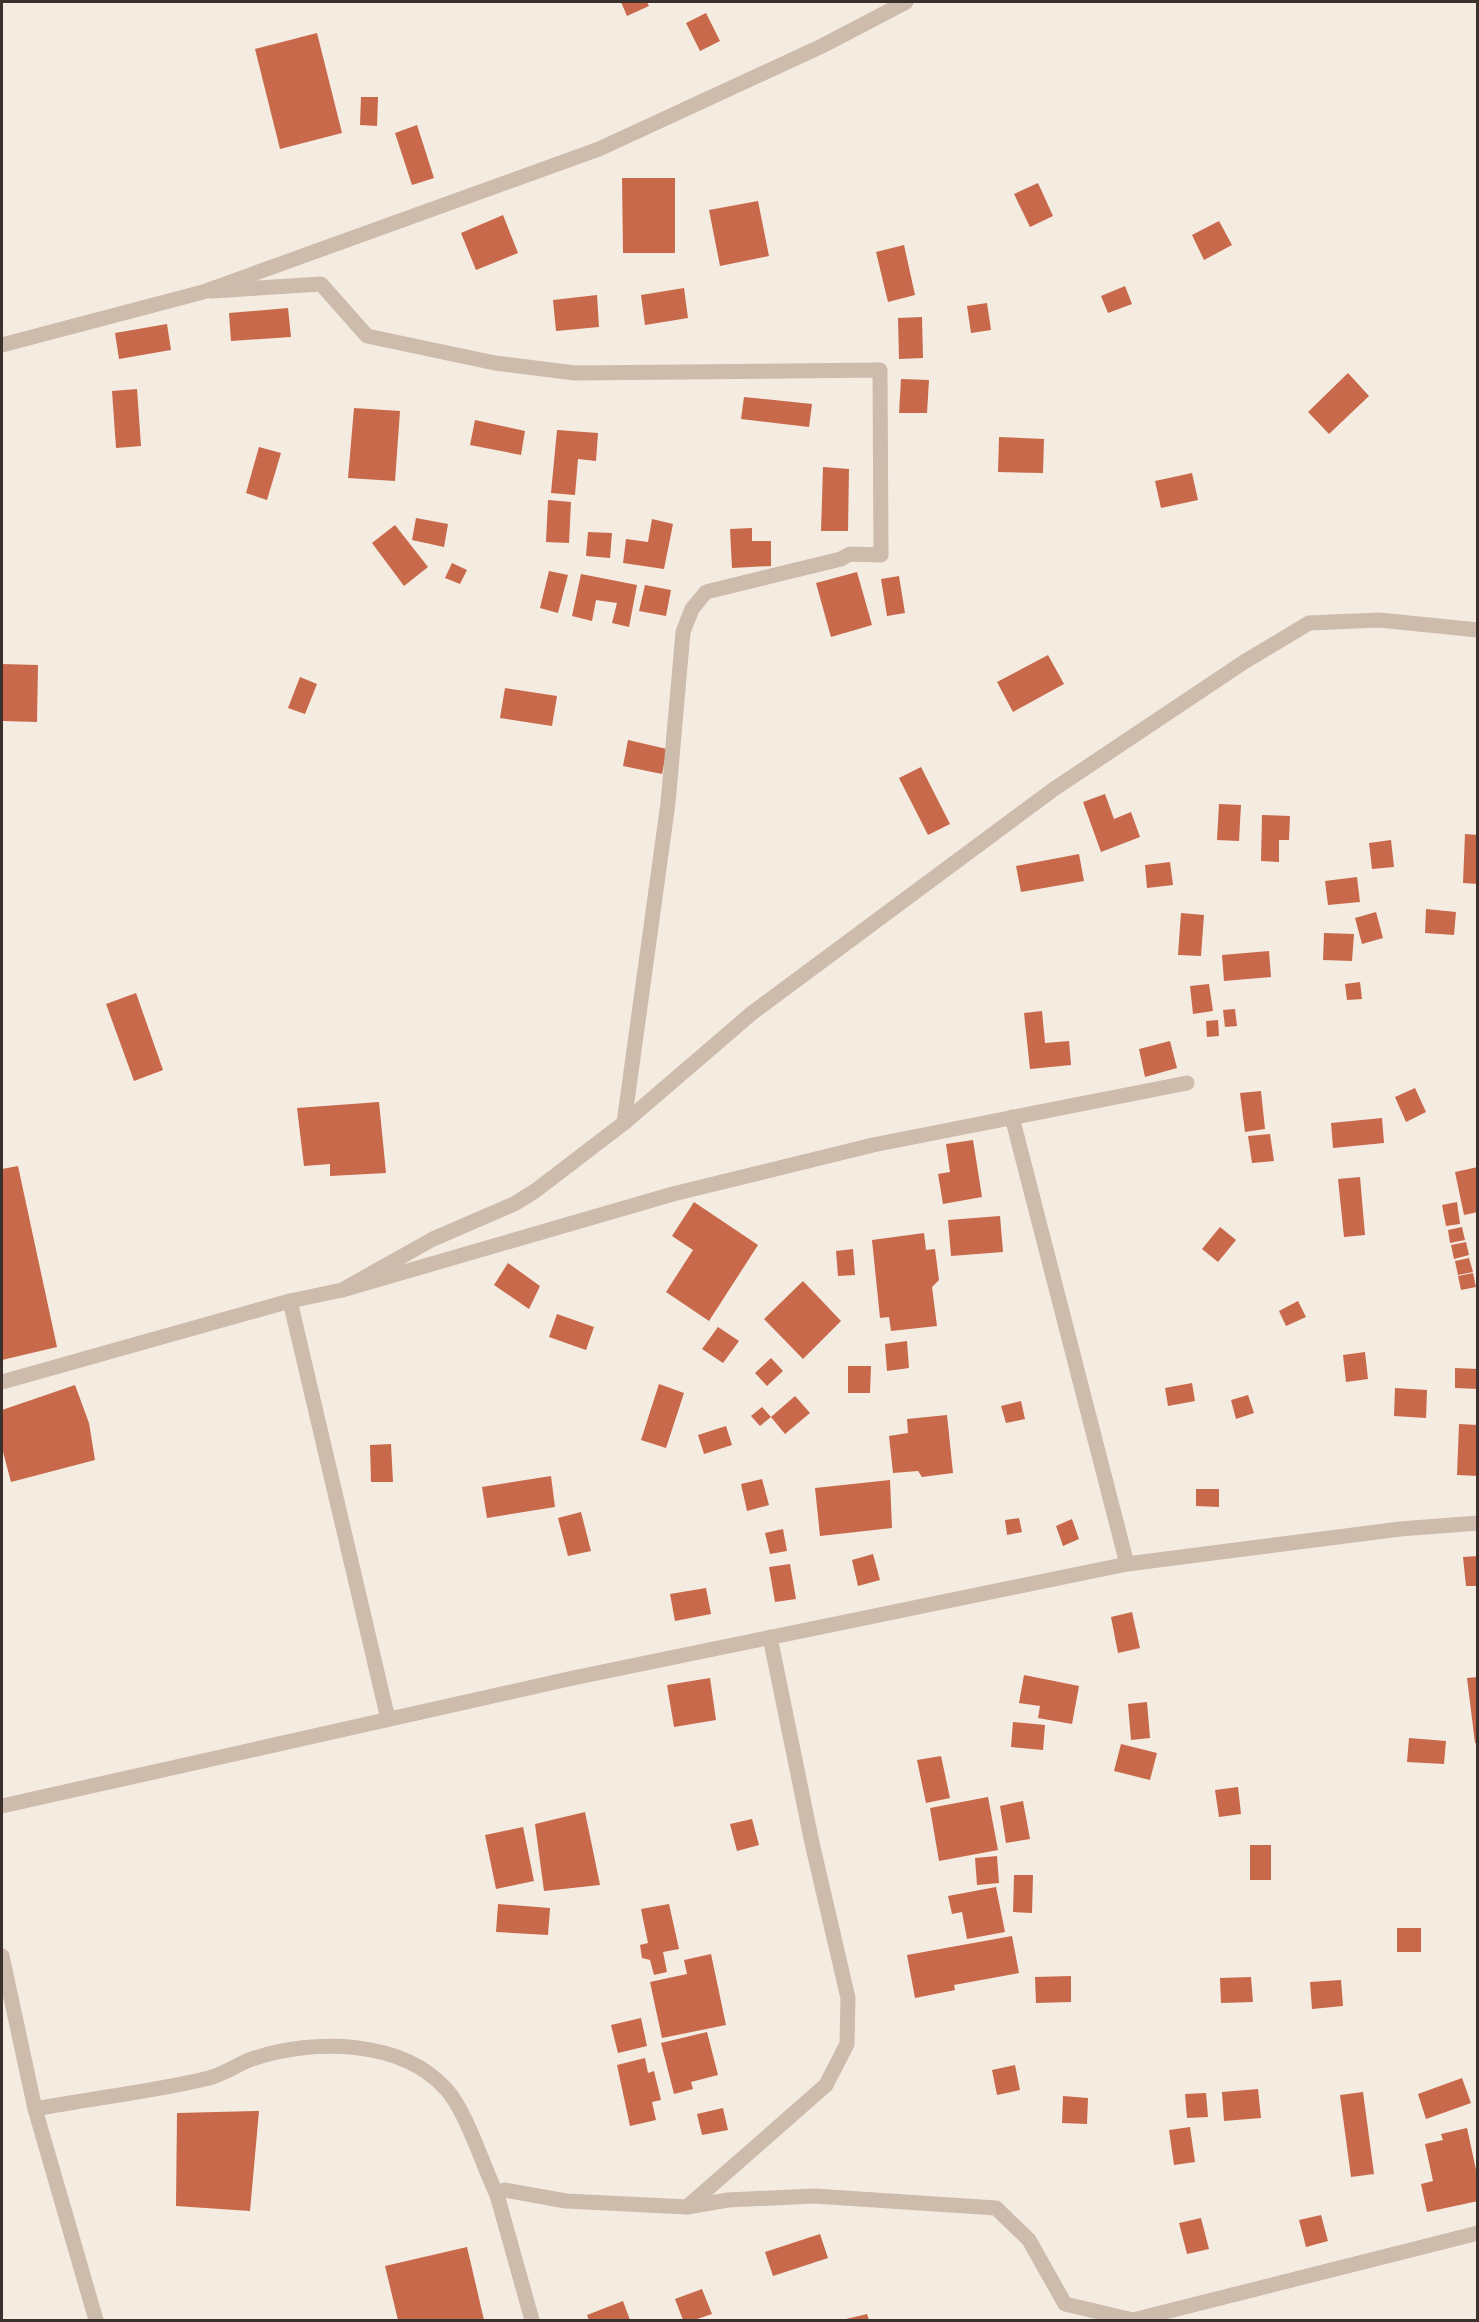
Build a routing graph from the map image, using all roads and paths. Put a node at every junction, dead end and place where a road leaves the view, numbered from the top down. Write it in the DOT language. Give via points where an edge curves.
graph roads {
  1 [pos="906,2"];
  2 [pos="204,292"];
  3 [pos="2,345"];
  4 [pos="1478,630"];
  5 [pos="1187,1083"];
  6 [pos="1012,1117"];
  7 [pos="624,1123"];
  8 [pos="342,1290"];
  9 [pos="290,1301"];
  10 [pos="2,1382"];
  11 [pos="1478,1523"];
  12 [pos="1128,1564"];
  13 [pos="770,1637"];
  14 [pos="388,1719"];
  15 [pos="2,1806"];
  16 [pos="2,1956"];
  17 [pos="35,2109"];
  18 [pos="497,2195"];
  19 [pos="687,2207"];
  20 [pos="1478,2234"];
  21 [pos="96,2320"];
  22 [pos="532,2320"];
  1 -- 2 [label="street" via="822,46 599,149"];
  2 -- 3 [label="street"];
  2 -- 7 [label="street" via="321,284 368,336 495,363 575,373 880,370 881,555 850,554 706,592 692,609 683,632 668,803"];
  4 -- 7 [label="street" via="1379,620 1309,623 1054,789 752,1013"];
  5 -- 6 [label="street"];
  6 -- 8 [label="street" via="873,1145 673,1194"];
  6 -- 12 [label="street"];
  7 -- 8 [label="street" via="514,1204 433,1239"];
  8 -- 9 [label="street"];
  9 -- 10 [label="street"];
  9 -- 14 [label="street"];
  11 -- 12 [label="street" via="1400,1529"];
  12 -- 13 [label="street"];
  13 -- 14 [label="street"];
  13 -- 19 [label="street" via="848,1998 847,2044 826,2085"];
  14 -- 15 [label="street"];
  16 -- 17 [label="street"];
  17 -- 18 [label="street" via="211,2078 253,2058 335,2044 399,2058 418,2066 446,2088 460,2107"];
  17 -- 21 [label="street"];
  18 -- 19 [label="street" via="505,2190 566,2201"];
  18 -- 22 [label="street"];
  19 -- 20 [label="street" via="728,2200 814,2196 996,2208 1029,2240 1065,2304 1133,2320"];
}
